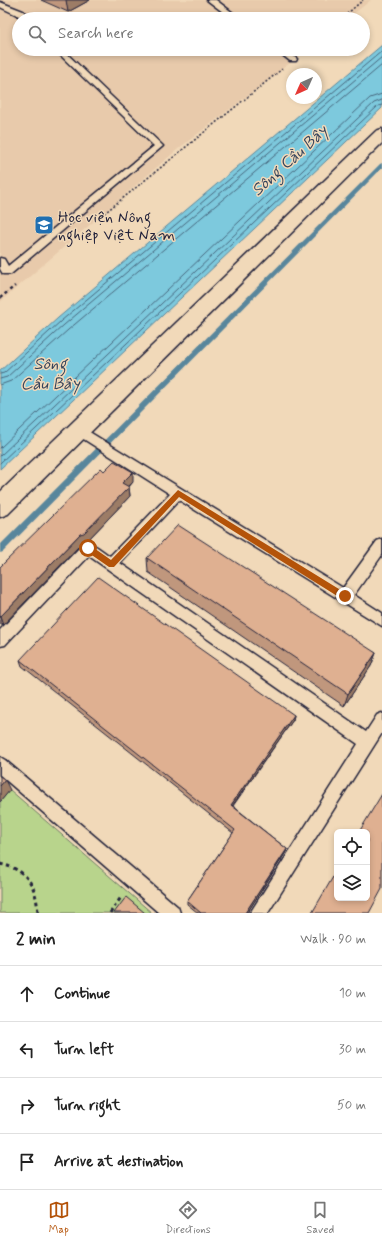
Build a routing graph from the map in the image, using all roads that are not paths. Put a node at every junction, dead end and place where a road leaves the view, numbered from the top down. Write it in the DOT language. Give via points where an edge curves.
graph roads {
  1 [pos="211,0"];
  2 [pos="0,4"];
  3 [pos="18,12"];
  4 [pos="227,12"];
  5 [pos="65,56"];
  6 [pos="289,56"];
  7 [pos="293,59"];
  8 [pos="382,134"];
  9 [pos="0,261"];
  10 [pos="83,433"];
  11 [pos="178,493"];
  12 [pos="0,507"];
  13 [pos="382,545"];
  14 [pos="112,564"];
  15 [pos="345,596"];
  16 [pos="382,620"];
  17 [pos="0,640"];
  18 [pos="382,720"];
  19 [pos="368,742"];
  20 [pos="0,766"];
  21 [pos="172,913"];
  22 [pos="258,913"];
  1 -- 4 [label="lane"];
  2 -- 3 [label="lane"];
  5 -- 9 [label="lane" via="159,146 7,272"];
  6 -- 7 [label="lane"];
  8 -- 10 [label="street"];
  10 -- 11 [label="lane"];
  10 -- 12 [label="street"];
  11 -- 14 [label="lane"];
  11 -- 15 [label="lane"];
  13 -- 15 [label="lane"];
  14 -- 17 [label="lane" via="88,548"];
  14 -- 19 [label="lane"];
  15 -- 16 [label="lane"];
  18 -- 19 [label="lane"];
  19 -- 22 [label="lane"];
  20 -- 21 [label="lane"];
}
